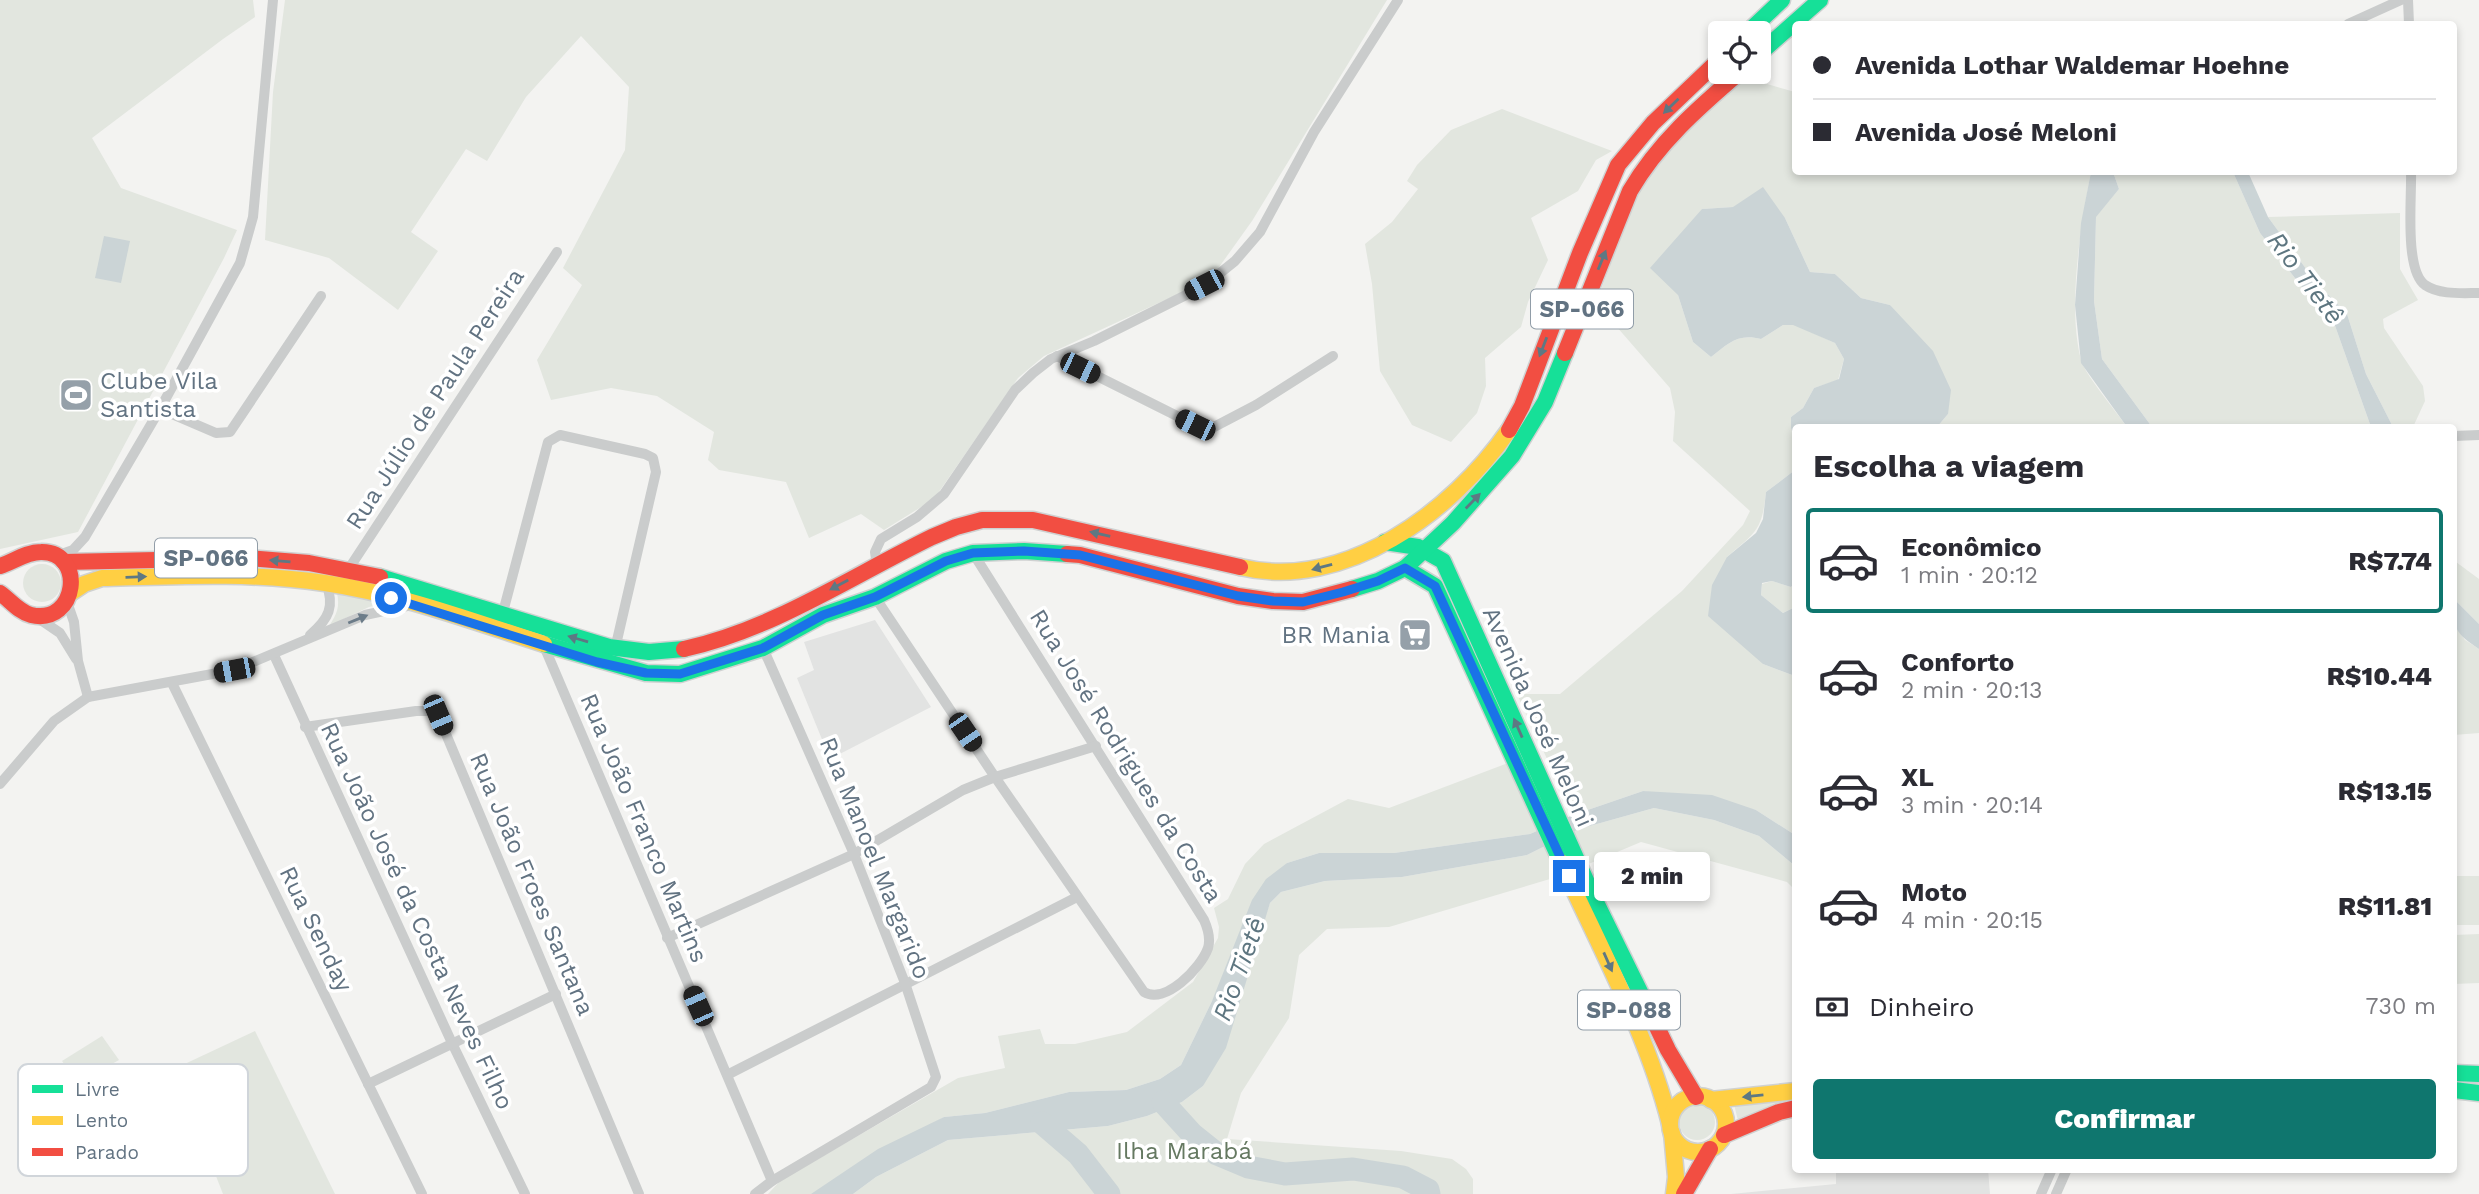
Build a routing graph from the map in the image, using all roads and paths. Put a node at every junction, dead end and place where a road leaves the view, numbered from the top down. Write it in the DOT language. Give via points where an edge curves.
graph roads {
  1 [pos="273,0"];
  2 [pos="1398,0"];
  3 [pos="1782,0"];
  4 [pos="1821,0"];
  5 [pos="2400,0"];
  6 [pos="2408,0"];
  7 [pos="2388,3"];
  8 [pos="1760,21"];
  9 [pos="1797,21"];
  10 [pos="2354,21"];
  11 [pos="2409,21"];
  12 [pos="1792,25"];
  13 [pos="1771,44"];
  14 [pos="1708,71"];
  15 [pos="1727,84"];
  16 [pos="2412,175"];
  17 [pos="557,252"];
  18 [pos="2479,293"];
  19 [pos="321,296"];
  20 [pos="1057,356"];
  21 [pos="1333,356"];
  22 [pos="160,409"];
  23 [pos="2479,435"];
  24 [pos="2457,436"];
  25 [pos="1385,542"];
  26 [pos="1426,550"];
  27 [pos="973,553"];
  28 [pos="19,559"];
  29 [pos="60,559"];
  30 [pos="877,565"];
  31 [pos="0,566"];
  32 [pos="1405,568"];
  33 [pos="348,570"];
  34 [pos="326,583"];
  35 [pos="0,593"];
  36 [pos="70,597"];
  37 [pos="875,597"];
  38 [pos="417,604"];
  39 [pos="15,605"];
  40 [pos="32,615"];
  41 [pos="502,615"];
  42 [pos="302,642"];
  43 [pos="544,646"];
  44 [pos="763,648"];
  45 [pos="615,649"];
  46 [pos="274,655"];
  47 [pos="78,661"];
  48 [pos="172,683"];
  49 [pos="88,697"];
  50 [pos="305,727"];
  51 [pos="1096,746"];
  52 [pos="995,777"];
  53 [pos="0,784"];
  54 [pos="1541,797"];
  55 [pos="854,854"];
  56 [pos="1077,897"];
  57 [pos="1587,899"];
  58 [pos="667,938"];
  59 [pos="905,983"];
  60 [pos="556,994"];
  61 [pos="453,1043"];
  62 [pos="2457,1073"];
  63 [pos="729,1074"];
  64 [pos="2479,1074"];
  65 [pos="369,1084"];
  66 [pos="2457,1090"];
  67 [pos="1792,1091"];
  68 [pos="2479,1093"];
  69 [pos="1704,1098"];
  70 [pos="1792,1109"];
  71 [pos="1671,1129"];
  72 [pos="1724,1135"];
  73 [pos="1710,1149"];
  74 [pos="2050,1173"];
  75 [pos="2065,1173"];
  76 [pos="772,1181"];
  77 [pos="422,1194"];
  78 [pos="525,1194"];
  79 [pos="639,1194"];
  80 [pos="755,1194"];
  81 [pos="1674,1194"];
  82 [pos="1684,1194"];
  83 [pos="2041,1194"];
  84 [pos="2056,1194"];
  1 -- 22 [label="street" via="249,236 235,273"];
  2 -- 20 [label="street" via="1314,132 1261,232 1235,261 1204,285"];
  3 -- 8 [label="main road"];
  4 -- 9 [label="main road"];
  5 -- 7 [label="street"];
  6 -- 11 [label="street"];
  7 -- 10 [label="street"];
  12 -- 13 [label="main road"];
  14 -- 25 [label="main road, SP-066, one-way" via="1618,165 1512,425 1484,464 1425,516"];
  26 -- 15 [label="main road, SP-066, one-way" via="1497,476 1545,402 1642,168 1660,145"];
  16 -- 18 [label="street" via="2416,274 2437,290"];
  17 -- 33 [label="street, Rua Júlio de Paula Pereira"];
  19 -- 22 [label="street" via="230,432 216,433"];
  20 -- 21 [label="street" via="1195,425 1214,427"];
  20 -- 30 [label="street" via="1015,390 944,494 881,539 875,552"];
  22 -- 29 [label="street" via="85,537"];
  23 -- 24 [label="street"];
  25 -- 26 [label="main road"];
  25 -- 30 [label="main road, SP-066, one-way" via="1330,565 1282,573 1038,521 1001,519 962,525"];
  26 -- 32 [label="main road, SP-066"];
  54 -- 26 [label="main road, Avenida José Meloni / SP-088, one-way" via="1443,561"];
  27 -- 32 [label="main road, SP-066" via="1080,555 1273,601 1303,602 1378,581"];
  27 -- 37 [label="main road, SP-066" via="946,561"];
  27 -- 51 [label="street, Rua José Rodrigues da Costa"];
  28 -- 29 [label="main road, SP-066" via="37,552"];
  28 -- 31 [label="main road"];
  28 -- 39 [label="main road" via="9,576"];
  33 -- 29 [label="main road, SP-066, one-way" via="240,558 100,564"];
  29 -- 36 [label="main road" via="71,575"];
  30 -- 45 [label="main road, SP-066, one-way" via="731,635 684,649"];
  32 -- 54 [label="main road, Avenida José Meloni / SP-088" via="1435,586"];
  33 -- 41 [label="main road, SP-066" via="436,592"];
  36 -- 34 [label="main road, SP-066, one-way" via="93,580 116,578 242,574"];
  34 -- 38 [label="main road, SP-066"];
  34 -- 42 [label="street" via="331,603 328,614"];
  35 -- 39 [label="main road"];
  36 -- 40 [label="main road, SP-066" via="52,614"];
  36 -- 47 [label="street"];
  37 -- 44 [label="main road, SP-066" via="823,615"];
  37 -- 52 [label="street"];
  42 -- 38 [label="street, one-way" via="365,615"];
  38 -- 43 [label="main road, SP-066"];
  39 -- 40 [label="main road"];
  40 -- 47 [label="street" via="60,633"];
  45 -- 41 [label="main road, SP-066, one-way"];
  41 -- 45 [label="street" via="548,442 560,435 645,454 653,458 656,471"];
  42 -- 46 [label="street"];
  43 -- 44 [label="main road, SP-066" via="646,673 680,674"];
  43 -- 58 [label="street, Rua João Franco Martins"];
  44 -- 55 [label="street, Rua Manoel Margarido"];
  46 -- 48 [label="street" via="234,670"];
  46 -- 50 [label="street, Rua João José da Costa Neves Filho"];
  47 -- 49 [label="street"];
  48 -- 49 [label="street"];
  48 -- 65 [label="street, Rua Senday"];
  49 -- 53 [label="street" via="54,721"];
  50 -- 60 [label="street, Rua João Froes Santana" via="436,712"];
  50 -- 61 [label="street, Rua João José da Costa Neves Filho"];
  51 -- 52 [label="street"];
  51 -- 56 [label="street, Rua José Rodrigues da Costa" via="1205,920 1207,949 1194,969 1164,995 1150,996"];
  52 -- 55 [label="street" via="963,790"];
  52 -- 56 [label="street"];
  54 -- 57 [label="main road, Avenida José Meloni / SP-088"];
  55 -- 58 [label="street"];
  55 -- 59 [label="street, Rua Manoel Margarido"];
  56 -- 59 [label="street"];
  57 -- 69 [label="main road, Avenida José Meloni / SP-088" via="1668,1050"];
  57 -- 71 [label="main road, Avenida José Meloni / SP-088, one-way" via="1662,1091"];
  58 -- 63 [label="street, Rua João Franco Martins"];
  59 -- 63 [label="street"];
  59 -- 76 [label="street, Rua Manoel Margarido" via="935,1080"];
  60 -- 61 [label="street"];
  60 -- 79 [label="street, Rua João Froes Santana"];
  61 -- 65 [label="street"];
  61 -- 78 [label="street, Rua João José da Costa Neves Filho"];
  62 -- 64 [label="main road"];
  63 -- 76 [label="street, Rua João Franco Martins"];
  65 -- 77 [label="street, Rua Senday"];
  66 -- 68 [label="main road"];
  67 -- 69 [label="main road, one-way"];
  69 -- 71 [label="main road" via="1681,1102 1675,1108"];
  69 -- 72 [label="main road, SP-088" via="1718,1105 1726,1119"];
  70 -- 72 [label="main road"];
  71 -- 73 [label="main road" via="1683,1147"];
  71 -- 81 [label="main road, Avenida José Meloni"];
  72 -- 73 [label="main road"];
  73 -- 82 [label="main road"];
  74 -- 83 [label="street"];
  75 -- 84 [label="street"];
  76 -- 80 [label="street"];
}
